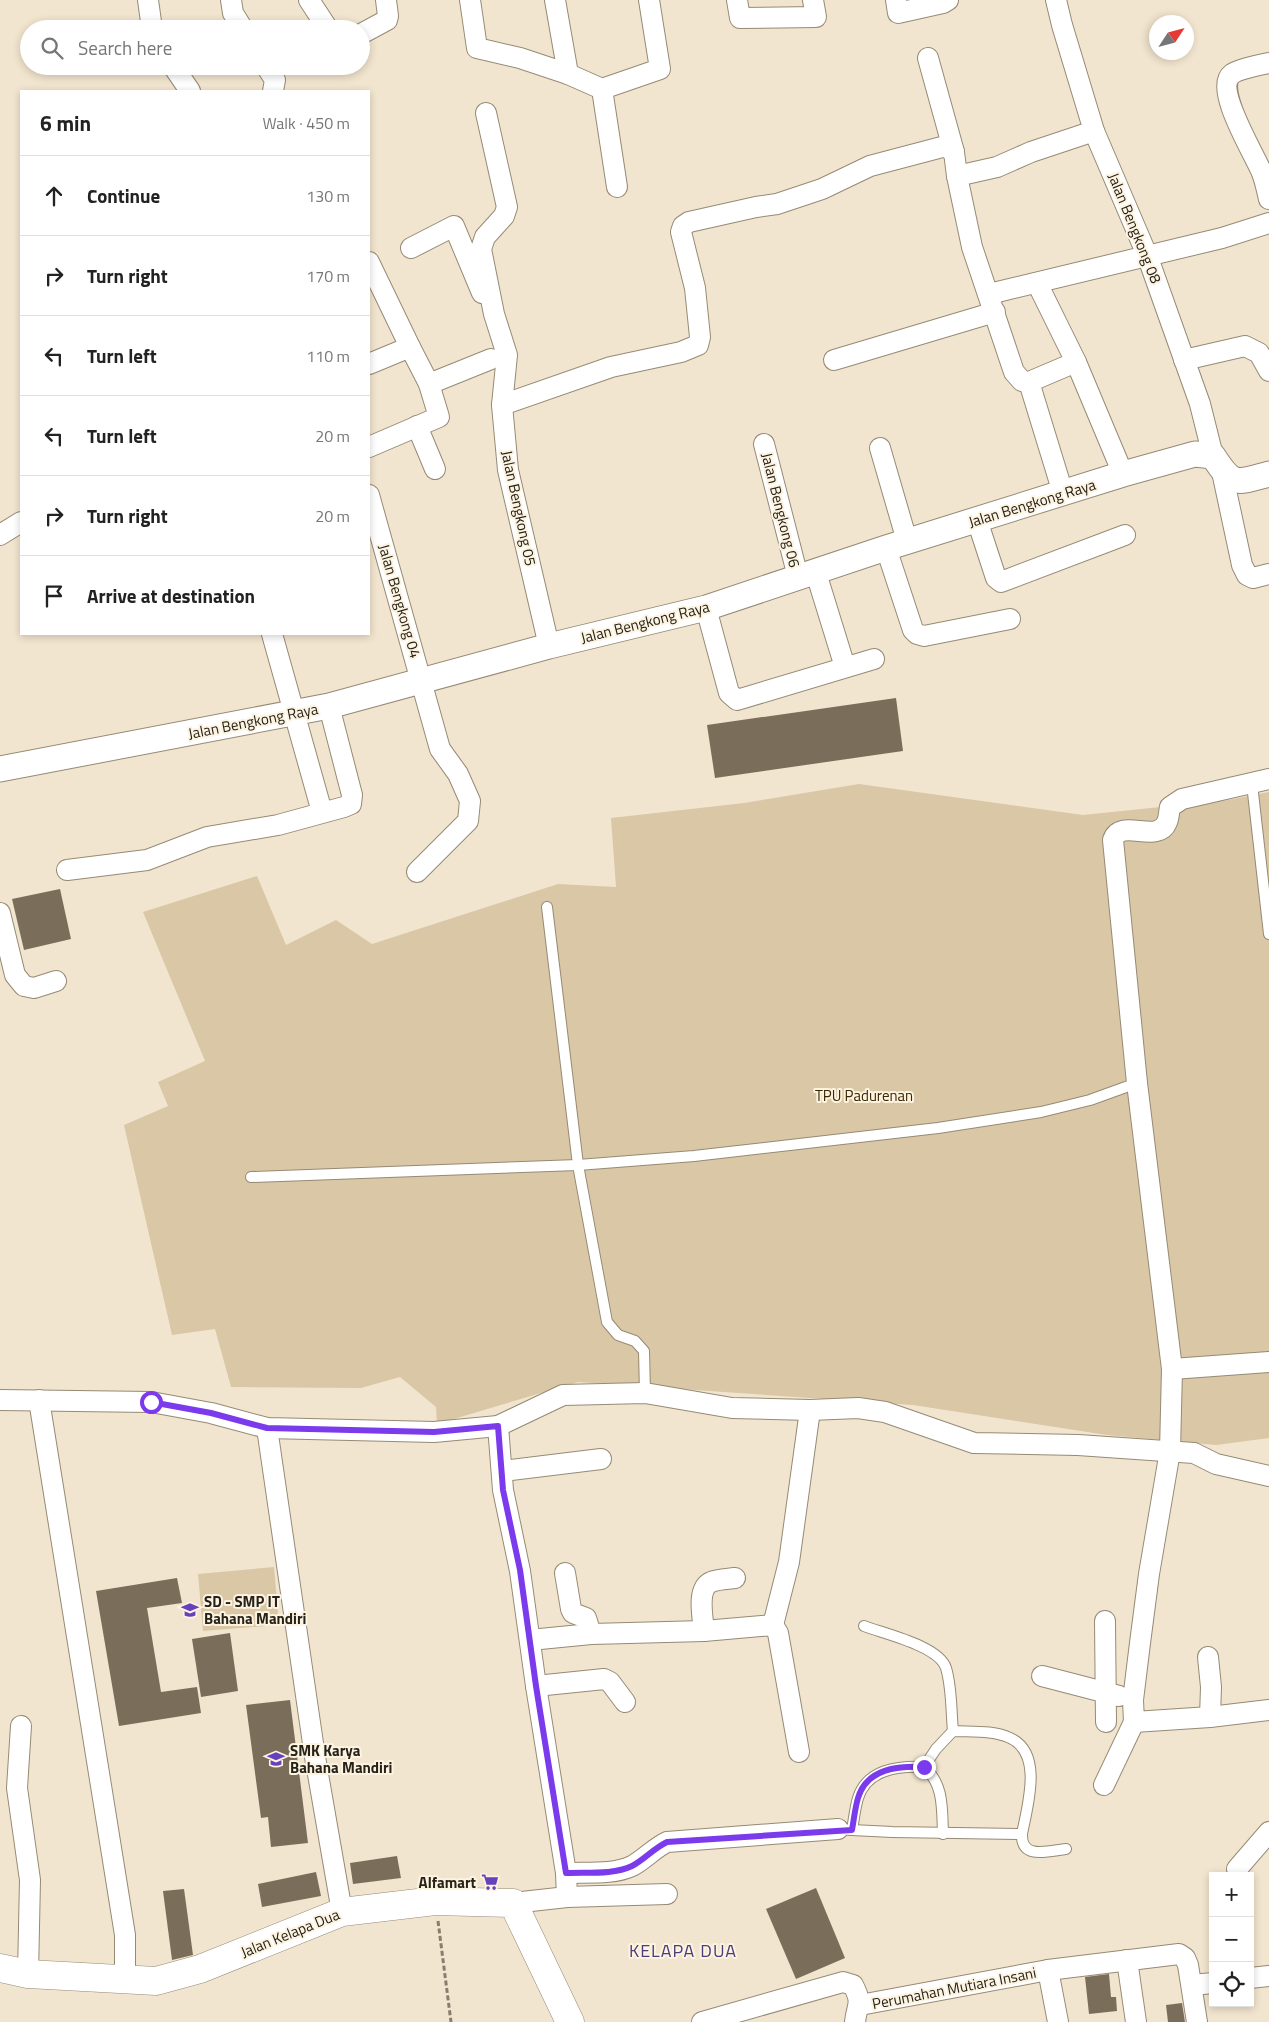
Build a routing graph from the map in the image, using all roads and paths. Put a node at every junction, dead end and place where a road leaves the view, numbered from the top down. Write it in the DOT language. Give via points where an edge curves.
graph roads {
  1 [pos="148,0"];
  2 [pos="231,0"];
  3 [pos="309,0"];
  4 [pos="386,0"];
  5 [pos="470,0"];
  6 [pos="555,0"];
  7 [pos="649,0"];
  8 [pos="737,0"];
  9 [pos="813,0"];
  10 [pos="896,0"];
  11 [pos="948,0"];
  12 [pos="1056,0"];
  13 [pos="151,20"];
  14 [pos="237,20"];
  15 [pos="322,20"];
  16 [pos="370,29"];
  17 [pos="928,58"];
  18 [pos="1269,63"];
  19 [pos="568,74"];
  20 [pos="179,75"];
  21 [pos="272,75"];
  22 [pos="189,90"];
  23 [pos="273,90"];
  24 [pos="602,90"];
  25 [pos="486,113"];
  26 [pos="1094,131"];
  27 [pos="954,152"];
  28 [pos="957,176"];
  29 [pos="617,187"];
  30 [pos="1269,199"];
  31 [pos="1269,223"];
  32 [pos="411,248"];
  33 [pos="1147,255"];
  34 [pos="370,264"];
  35 [pos="1037,283"];
  36 [pos="992,303"];
  37 [pos="494,314"];
  38 [pos="410,346"];
  39 [pos="491,359"];
  40 [pos="834,360"];
  41 [pos="1184,360"];
  42 [pos="1076,362"];
  43 [pos="370,364"];
  44 [pos="1269,371"];
  45 [pos="1029,382"];
  46 [pos="430,384"];
  47 [pos="502,405"];
  48 [pos="417,426"];
  49 [pos="764,444"];
  50 [pos="370,447"];
  51 [pos="880,448"];
  52 [pos="1217,462"];
  53 [pos="435,469"];
  54 [pos="1123,474"];
  55 [pos="1269,474"];
  56 [pos="1063,493"];
  57 [pos="370,502"];
  58 [pos="977,520"];
  59 [pos="20,523"];
  60 [pos="0,535"];
  61 [pos="1125,535"];
  62 [pos="897,545"];
  63 [pos="1269,574"];
  64 [pos="807,575"];
  65 [pos="706,608"];
  66 [pos="1010,619"];
  67 [pos="272,635"];
  68 [pos="549,646"];
  69 [pos="874,659"];
  70 [pos="845,667"];
  71 [pos="422,680"];
  72 [pos="329,706"];
  73 [pos="294,712"];
  74 [pos="0,769"];
  75 [pos="1260,782"];
  76 [pos="322,812"];
  77 [pos="67,870"];
  78 [pos="417,872"];
  79 [pos="548,907"];
  80 [pos="1268,908"];
  81 [pos="0,913"];
  82 [pos="1269,934"];
  83 [pos="56,981"];
  84 [pos="1137,1083"];
  85 [pos="578,1165"];
  86 [pos="251,1177"];
  87 [pos="1269,1362"];
  88 [pos="1172,1369"];
  89 [pos="645,1393"];
  90 [pos="0,1400"];
  91 [pos="39,1400"];
  92 [pos="810,1410"];
  93 [pos="498,1426"];
  94 [pos="267,1428"];
  95 [pos="1170,1451"];
  96 [pos="601,1459"];
  97 [pos="503,1471"];
  98 [pos="1269,1476"];
  99 [pos="565,1573"];
  100 [pos="735,1578"];
  101 [pos="1105,1621"];
  102 [pos="774,1624"];
  103 [pos="864,1626"];
  104 [pos="704,1631"];
  105 [pos="591,1634"];
  106 [pos="530,1640"];
  107 [pos="1208,1657"];
  108 [pos="1042,1676"];
  109 [pos="536,1686"];
  110 [pos="1106,1693"];
  111 [pos="1133,1700"];
  112 [pos="625,1702"];
  113 [pos="1269,1710"];
  114 [pos="1210,1717"];
  115 [pos="1106,1722"];
  116 [pos="1134,1722"];
  117 [pos="21,1726"];
  118 [pos="953,1731"];
  119 [pos="799,1752"];
  120 [pos="924,1767"];
  121 [pos="1104,1785"];
  122 [pos="845,1829"];
  123 [pos="1269,1832"];
  124 [pos="943,1834"];
  125 [pos="1022,1834"];
  126 [pos="1066,1849"];
  127 [pos="1237,1869"];
  128 [pos="566,1873"];
  129 [pos="667,1894"];
  130 [pos="567,1897"];
  131 [pos="435,1901"];
  132 [pos="513,1903"];
  133 [pos="342,1912"];
  134 [pos="1128,1960"];
  135 [pos="0,1968"];
  136 [pos="1048,1970"];
  137 [pos="28,1974"];
  138 [pos="1269,1976"];
  139 [pos="1254,1978"];
  140 [pos="125,1980"];
  141 [pos="1209,1983"];
  142 [pos="1192,1985"];
  143 [pos="857,2014"];
  144 [pos="451,2022"];
  145 [pos="570,2022"];
  146 [pos="702,2022"];
  147 [pos="1058,2022"];
  148 [pos="1136,2022"];
  149 [pos="1197,2022"];
  1 -- 13 [label="street"];
  2 -- 14 [label="street"];
  3 -- 15 [label="street"];
  4 -- 16 [label="street" via="387,20"];
  5 -- 19 [label="street" via="478,48"];
  6 -- 19 [label="street"];
  7 -- 24 [label="street" via="660,69"];
  8 -- 9 [label="street" via="740,18 750,18 816,17"];
  10 -- 11 [label="street" via="898,13"];
  12 -- 26 [label="street, Jalan Bengkong 08"];
  17 -- 27 [label="street"];
  18 -- 30 [label="street" via="1232,74 1227,80 1226,90 1262,174"];
  19 -- 24 [label="street"];
  20 -- 22 [label="street"];
  21 -- 23 [label="street" via="275,80"];
  24 -- 29 [label="street"];
  25 -- 37 [label="street, Jalan Bengkong 05" via="507,206 504,216 485,237 481,249"];
  26 -- 28 [label="street" via="996,167"];
  26 -- 33 [label="street, Jalan Bengkong 08"];
  27 -- 28 [label="street"];
  27 -- 47 [label="street" via="946,147 879,164 777,204 689,222 681,232 695,288 698,345 681,352 611,367"];
  28 -- 36 [label="street" via="972,247"];
  31 -- 33 [label="street" via="1222,238"];
  32 -- 37 [label="street" via="454,226 476,281"];
  33 -- 35 [label="street"];
  33 -- 41 [label="street, Jalan Bengkong 08"];
  34 -- 38 [label="street"];
  35 -- 36 [label="street"];
  35 -- 42 [label="street"];
  36 -- 40 [label="street"];
  36 -- 45 [label="street" via="1014,372 1022,381"];
  37 -- 47 [label="street, Jalan Bengkong 05" via="507,355"];
  38 -- 43 [label="street"];
  38 -- 46 [label="street"];
  39 -- 46 [label="street"];
  41 -- 44 [label="street" via="1244,346 1259,352"];
  41 -- 52 [label="street, Jalan Bengkong 08"];
  42 -- 45 [label="street"];
  42 -- 54 [label="street"];
  45 -- 56 [label="street"];
  46 -- 48 [label="street" via="439,417"];
  47 -- 68 [label="street, Jalan Bengkong 05" via="508,470"];
  48 -- 50 [label="street"];
  48 -- 53 [label="street"];
  49 -- 64 [label="street, Jalan Bengkong 06"];
  51 -- 62 [label="street"];
  52 -- 54 [label="street, Jalan Bengkong Raya" via="1195,454"];
  52 -- 55 [label="street" via="1235,481"];
  52 -- 63 [label="street, Jalan Bengkong 08" via="1242,565 1247,575 1253,578"];
  54 -- 56 [label="street, Jalan Bengkong Raya"];
  56 -- 58 [label="street, Jalan Bengkong Raya"];
  57 -- 71 [label="street, Jalan Bengkong 04"];
  58 -- 61 [label="street" via="996,578 1001,582"];
  58 -- 62 [label="street, Jalan Bengkong Raya"];
  59 -- 60 [label="street"];
  62 -- 64 [label="street, Jalan Bengkong Raya"];
  62 -- 66 [label="street" via="913,630 918,634 924,636"];
  64 -- 65 [label="street, Jalan Bengkong Raya"];
  64 -- 70 [label="street, Jalan Bengkong 06"];
  65 -- 68 [label="street, Jalan Bengkong Raya"];
  65 -- 70 [label="street" via="729,693 737,700"];
  67 -- 73 [label="street"];
  68 -- 71 [label="street, Jalan Bengkong Raya"];
  69 -- 70 [label="street"];
  71 -- 72 [label="street, Jalan Bengkong Raya"];
  71 -- 78 [label="street, Jalan Bengkong 04" via="440,749 458,774 470,801 468,821"];
  72 -- 73 [label="street, Jalan Bengkong Raya"];
  72 -- 76 [label="street" via="352,795 350,804"];
  73 -- 74 [label="street, Jalan Bengkong Raya"];
  73 -- 76 [label="street"];
  75 -- 80 [label="lane"];
  75 -- 84 [label="street" via="1176,802 1170,807 1167,824 1155,832 1120,830 1115,834 1113,840"];
  76 -- 77 [label="street" via="278,825 207,837 147,860"];
  79 -- 85 [label="lane"];
  80 -- 82 [label="lane"];
  81 -- 83 [label="street" via="15,975 24,986 34,988"];
  84 -- 85 [label="lane" via="1090,1100 1041,1112 947,1127 694,1156"];
  84 -- 88 [label="street"];
  85 -- 86 [label="lane"];
  85 -- 89 [label="lane" via="607,1322 618,1335 635,1340 644,1351"];
  87 -- 88 [label="street"];
  88 -- 95 [label="street"];
  89 -- 92 [label="street" via="732,1408"];
  89 -- 93 [label="street" via="563,1395"];
  90 -- 91 [label="street"];
  91 -- 94 [label="street" via="151,1402"];
  91 -- 140 [label="street" via="125,1935"];
  92 -- 95 [label="street" via="858,1408 885,1412 974,1443"];
  92 -- 102 [label="street" via="789,1562"];
  93 -- 94 [label="street" via="434,1432"];
  93 -- 97 [label="street"];
  94 -- 133 [label="street"];
  95 -- 98 [label="street" via="1194,1453 1216,1464"];
  95 -- 111 [label="street" via="1149,1574"];
  96 -- 97 [label="street"];
  97 -- 106 [label="street" via="503,1490 520,1570"];
  99 -- 105 [label="street" via="571,1609 586,1618"];
  100 -- 104 [label="street" via="706,1585 702,1594"];
  101 -- 110 [label="street"];
  102 -- 104 [label="street"];
  102 -- 119 [label="street"];
  103 -- 118 [label="lane" via="922,1647 942,1661 946,1667"];
  104 -- 105 [label="street"];
  105 -- 106 [label="street"];
  106 -- 109 [label="street"];
  107 -- 114 [label="street"];
  108 -- 110 [label="street"];
  109 -- 112 [label="street" via="604,1679"];
  109 -- 128 [label="street"];
  110 -- 111 [label="street"];
  110 -- 115 [label="street"];
  111 -- 116 [label="street"];
  113 -- 114 [label="street"];
  114 -- 116 [label="street"];
  116 -- 121 [label="street"];
  117 -- 137 [label="street" via="17,1788 30,1880"];
  118 -- 120 [label="lane"];
  118 -- 125 [label="lane" via="999,1734 1022,1746 1031,1774"];
  120 -- 122 [label="lane" via="902,1766 877,1772 862,1789"];
  120 -- 124 [label="lane" via="939,1784"];
  122 -- 124 [label="lane"];
  122 -- 128 [label="street" via="667,1842 633,1866 618,1871"];
  123 -- 127 [label="street"];
  124 -- 125 [label="lane"];
  125 -- 126 [label="lane" via="1021,1843 1032,1852"];
  128 -- 130 [label="street"];
  129 -- 130 [label="street"];
  130 -- 132 [label="street"];
  131 -- 132 [label="main road, Jalan Kelapa Dua"];
  131 -- 133 [label="main road, Jalan Kelapa Dua"];
  131 -- 144 [label="path"];
  132 -- 145 [label="main road"];
  133 -- 140 [label="main road, Jalan Kelapa Dua" via="200,1969 156,1981"];
  134 -- 136 [label="street, Perumahan Mutiara Insani"];
  134 -- 142 [label="street, Perumahan Mutiara Insani" via="1179,1954 1188,1965"];
  134 -- 148 [label="street"];
  135 -- 137 [label="main road, Jalan Kelapa Dua"];
  136 -- 143 [label="street, Perumahan Mutiara Insani"];
  136 -- 147 [label="street, Perumahan Mutiara Insani"];
  137 -- 140 [label="main road, Jalan Kelapa Dua"];
  138 -- 139 [label="street"];
  141 -- 142 [label="street"];
  142 -- 149 [label="street, Perumahan Mutiara Insani"];
  143 -- 146 [label="street, Perumahan Mutiara Insani" via="857,1993 853,1985 843,1982"];
}
